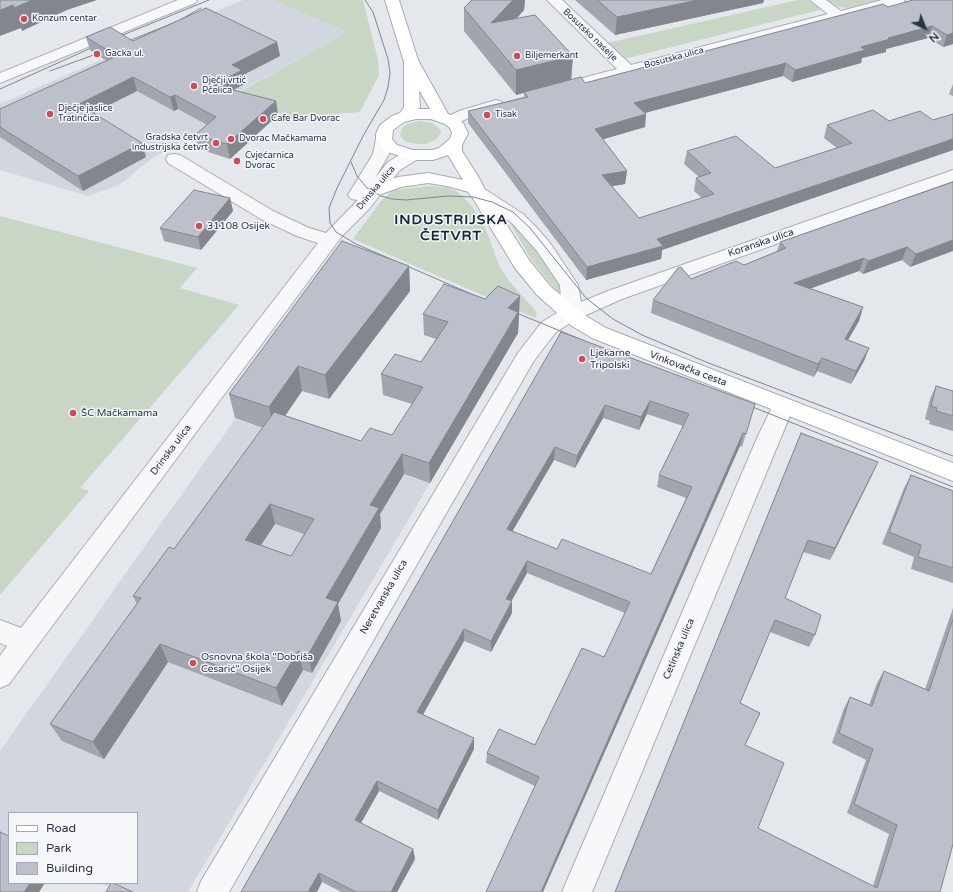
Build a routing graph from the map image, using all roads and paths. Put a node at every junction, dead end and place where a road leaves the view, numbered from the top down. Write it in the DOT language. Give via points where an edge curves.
graph roads {
  1 [pos="190,0"];
  2 [pos="392,0"];
  3 [pos="554,0"];
  4 [pos="817,0"];
  5 [pos="898,0"];
  6 [pos="838,15"];
  7 [pos="411,60"];
  8 [pos="627,70"];
  9 [pos="0,78"];
  10 [pos="545,92"];
  11 [pos="507,102"];
  12 [pos="406,116"];
  13 [pos="446,119"];
  14 [pos="384,139"];
  15 [pos="454,145"];
  16 [pos="416,156"];
  17 [pos="174,159"];
  18 [pos="953,175"];
  19 [pos="475,190"];
  20 [pos="373,192"];
  21 [pos="336,233"];
  22 [pos="570,314"];
  23 [pos="783,406"];
  24 [pos="953,472"];
  25 [pos="0,631"];
  26 [pos="25,642"];
  27 [pos="0,676"];
  28 [pos="212,892"];
  29 [pos="577,892"];
  1 -- 9 [label="street"];
  2 -- 7 [label="main road"];
  3 -- 8 [label="street, Bosutsko naselje"];
  4 -- 6 [label="street"];
  5 -- 6 [label="street, Bosutska ulica"];
  6 -- 8 [label="street, Bosutska ulica"];
  7 -- 12 [label="main road" via="412,107"];
  7 -- 13 [label="main road"];
  8 -- 10 [label="street, Bosutska ulica"];
  11 -- 13 [label="street"];
  12 -- 13 [label="main road" via="424,114"];
  12 -- 14 [label="main road" via="386,128"];
  13 -- 15 [label="main road" via="457,126 460,133"];
  14 -- 16 [label="main road, Vinkovačka cesta" via="391,148"];
  14 -- 21 [label="street, Drinska ulica" via="381,154"];
  15 -- 16 [label="main road" via="445,151"];
  15 -- 19 [label="main road, Vinkovačka cesta" via="454,151 471,178"];
  16 -- 19 [label="main road, Vinkovačka cesta" via="442,163"];
  16 -- 20 [label="street, Drinska ulica" via="394,166"];
  17 -- 21 [label="street" via="267,215 302,232"];
  18 -- 22 [label="street, Koranska ulica" via="615,295"];
  19 -- 20 [label="main road" via="449,181 428,178 398,182"];
  19 -- 22 [label="main road, Vinkovačka cesta" via="532,278"];
  19 -- 22 [label="street" via="517,218 544,247 568,285"];
  20 -- 21 [label="street, Drinska ulica"];
  21 -- 26 [label="street, Drinska ulica"];
  22 -- 23 [label="main road, Vinkovačka cesta" via="614,340"];
  22 -- 28 [label="street, Neretvanska ulica" via="549,327 525,358"];
  23 -- 24 [label="main road, Vinkovačka cesta"];
  23 -- 29 [label="street, Cetinska ulica"];
  25 -- 26 [label="street"];
  26 -- 27 [label="street, Drinska ulica"];
}
